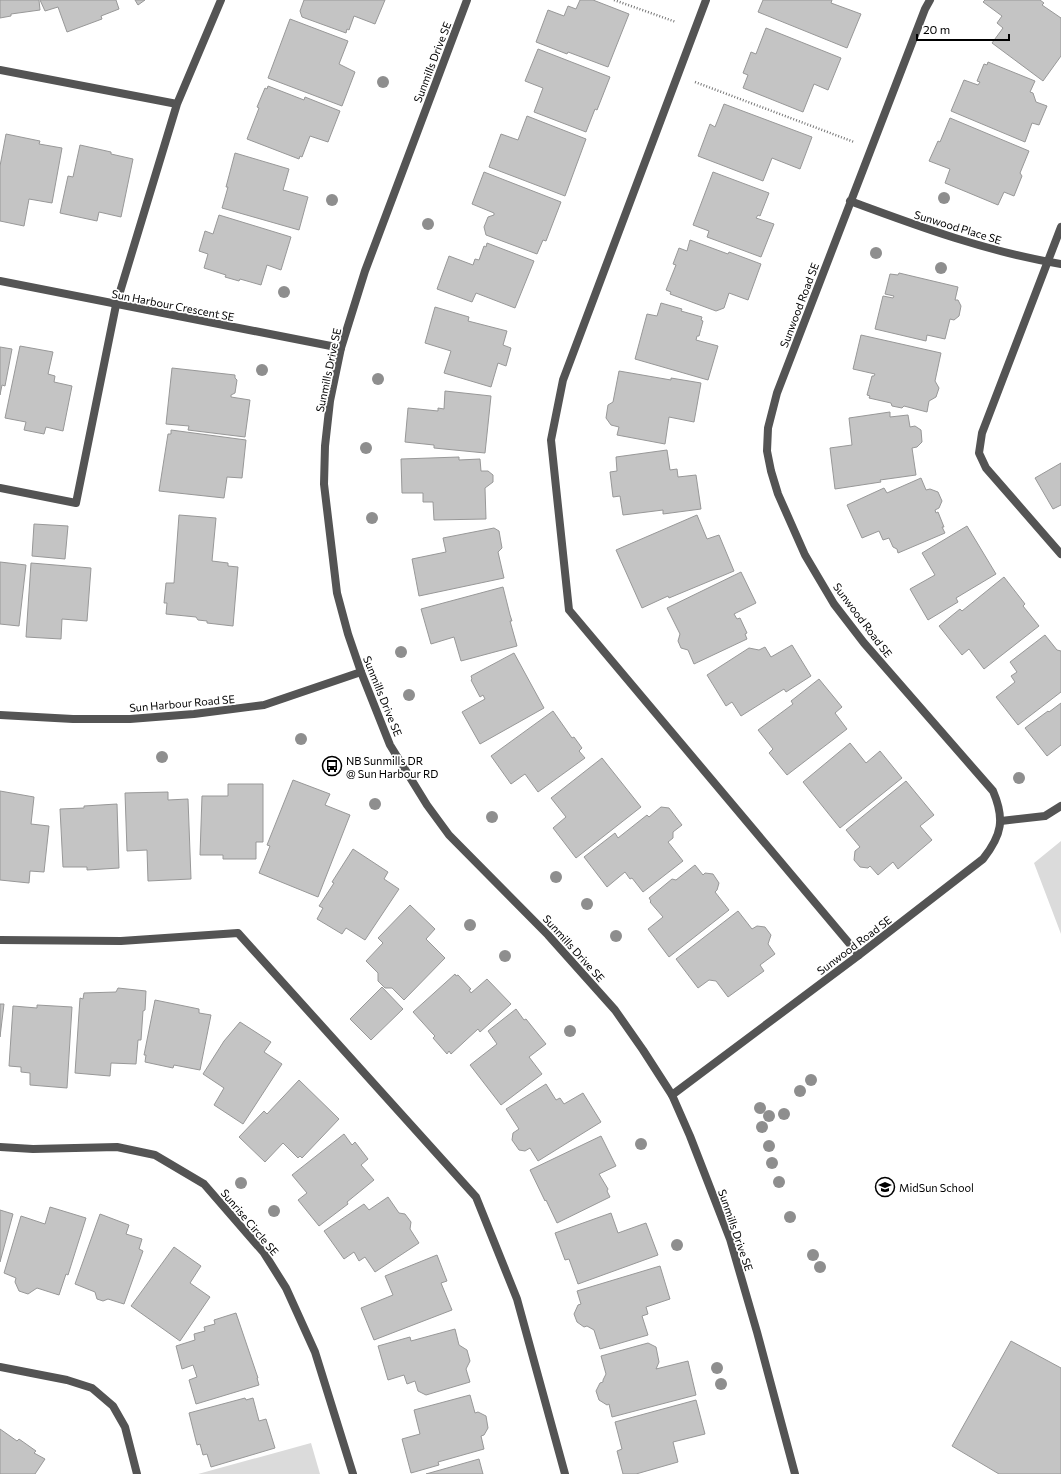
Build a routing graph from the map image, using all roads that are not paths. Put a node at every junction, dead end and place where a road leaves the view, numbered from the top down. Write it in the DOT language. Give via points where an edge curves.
graph roads {
  1 [pos="221,0"];
  2 [pos="467,0"];
  3 [pos="706,0"];
  4 [pos="930,0"];
  5 [pos="0,70"];
  6 [pos="178,104"];
  7 [pos="850,201"];
  8 [pos="1061,227"];
  9 [pos="1048,262"];
  10 [pos="1061,264"];
  11 [pos="0,282"];
  12 [pos="116,305"];
  13 [pos="341,348"];
  14 [pos="0,488"];
  15 [pos="1061,554"];
  16 [pos="360,672"];
  17 [pos="0,715"];
  18 [pos="1061,806"];
  19 [pos="1001,820"];
  20 [pos="0,940"];
  21 [pos="859,955"];
  22 [pos="672,1095"];
  23 [pos="0,1146"];
  24 [pos="0,1367"];
  25 [pos="137,1474"];
  26 [pos="353,1474"];
  27 [pos="565,1474"];
  28 [pos="795,1474"];
  1 -- 6 [label="street"];
  2 -- 13 [label="street, Sunmills Drive SE" via="365,271"];
  3 -- 21 [label="street" via="563,380 551,440 569,610"];
  4 -- 7 [label="street, Sunwood Road SE"];
  5 -- 6 [label="street"];
  6 -- 12 [label="street"];
  7 -- 9 [label="street, Sunwood Place SE" via="948,237"];
  7 -- 19 [label="street, Sunwood Road SE" via="777,392 768,428 767,450 771,472 805,555 834,604 993,791 999,805"];
  8 -- 9 [label="street"];
  9 -- 10 [label="street, Sunwood Place SE"];
  9 -- 15 [label="street" via="982,433 979,453 986,468"];
  11 -- 12 [label="street, Sun Harbour Crescent SE"];
  12 -- 13 [label="street, Sun Harbour Crescent SE"];
  12 -- 14 [label="street" via="76,503"];
  13 -- 16 [label="street, Sunmills Drive SE" via="330,401 324,484 337,593"];
  16 -- 17 [label="street, Sun Harbour Road SE" via="264,706 130,719"];
  16 -- 22 [label="street, Sunmills Drive SE" via="390,744 427,805 449,835 548,935 615,1010"];
  18 -- 19 [label="street" via="1045,816"];
  19 -- 21 [label="street, Sunwood Road SE" via="998,835 983,859"];
  20 -- 27 [label="street" via="121,941 238,933 476,1197 517,1299"];
  21 -- 22 [label="street, Sunwood Road SE"];
  22 -- 28 [label="street, Sunmills Drive SE" via="730,1239"];
  23 -- 26 [label="street, Sunrise Circle SE" via="33,1149 117,1147 155,1154 204,1184 264,1253 286,1288 315,1352"];
  24 -- 25 [label="street" via="67,1380 92,1388 113,1406 125,1427"];
}
